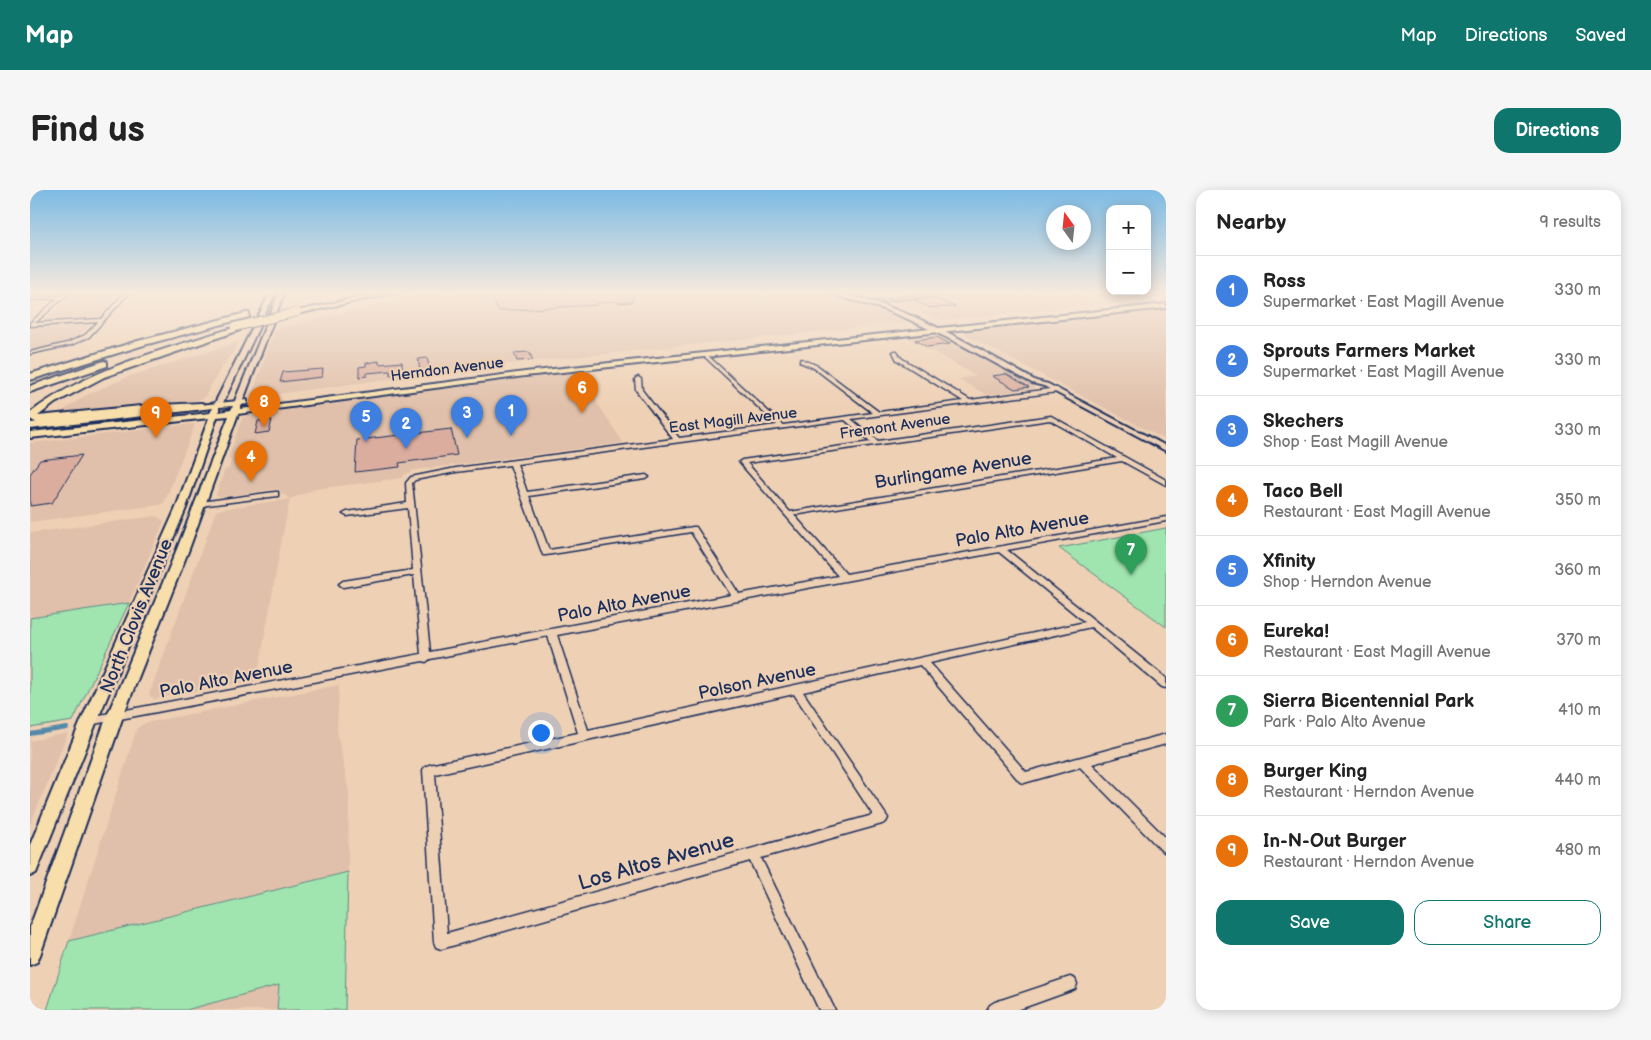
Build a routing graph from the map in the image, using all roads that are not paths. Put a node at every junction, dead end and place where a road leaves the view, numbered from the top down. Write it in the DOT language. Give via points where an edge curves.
graph roads {
  1 [pos="93,331"];
  2 [pos="178,331"];
  3 [pos="185,331"];
  4 [pos="227,331"];
  5 [pos="229,331"];
  6 [pos="254,331"];
  7 [pos="261,331"];
  8 [pos="267,331"];
  9 [pos="871,331"];
  10 [pos="898,331"];
  11 [pos="945,331"];
  12 [pos="952,331"];
  13 [pos="263,343"];
  14 [pos="246,347"];
  15 [pos="705,352"];
  16 [pos="895,352"];
  17 [pos="30,354"];
  18 [pos="990,358"];
  19 [pos="802,361"];
  20 [pos="30,367"];
  21 [pos="252,369"];
  22 [pos="1028,372"];
  23 [pos="30,377"];
  24 [pos="450,379"];
  25 [pos="638,379"];
  26 [pos="1046,385"];
  27 [pos="30,390"];
  28 [pos="1057,390"];
  29 [pos="969,402"];
  30 [pos="201,406"];
  31 [pos="236,407"];
  32 [pos="216,410"];
  33 [pos="878,414"];
  34 [pos="847,419"];
  35 [pos="30,426"];
  36 [pos="782,427"];
  37 [pos="30,435"];
  38 [pos="678,441"];
  39 [pos="877,443"];
  40 [pos="1166,449"];
  41 [pos="198,458"];
  42 [pos="1123,459"];
  43 [pos="513,463"];
  44 [pos="646,476"];
  45 [pos="1166,483"];
  46 [pos="275,494"];
  47 [pos="524,494"];
  48 [pos="200,504"];
  49 [pos="411,505"];
  50 [pos="347,514"];
  51 [pos="789,514"];
  52 [pos="1166,520"];
  53 [pos="1002,550"];
  54 [pos="417,572"];
  55 [pos="845,578"];
  56 [pos="343,584"];
  57 [pos="737,598"];
  58 [pos="1092,624"];
  59 [pos="552,633"];
  60 [pos="426,658"];
  61 [pos="923,662"];
  62 [pos="1166,684"];
  63 [pos="796,689"];
  64 [pos="115,716"];
  65 [pos="89,721"];
  66 [pos="584,735"];
  67 [pos="1166,740"];
  68 [pos="1082,762"];
  69 [pos="1166,846"];
  70 [pos="753,854"];
  71 [pos="30,868"];
  72 [pos="441,942"];
  73 [pos="30,955"];
  74 [pos="1070,984"];
  75 [pos="827,1010"];
  76 [pos="995,1010"];
  1 -- 17 [label="street" via="81,339"];
  2 -- 20 [label="highway"];
  3 -- 23 [label="highway"];
  4 -- 27 [label="highway" via="159,348"];
  5 -- 30 [label="highway" via="96,379 32,416 37,420"];
  6 -- 14 [label="main road, North Clovis Avenue"];
  7 -- 13 [label="main road" via="257,341"];
  8 -- 13 [label="main road, North Clovis Avenue"];
  9 -- 15 [label="main road, Herndon Avenue"];
  10 -- 15 [label="main road, Herndon Avenue"];
  11 -- 18 [label="main road"];
  12 -- 22 [label="main road"];
  13 -- 21 [label="main road, North Clovis Avenue"];
  14 -- 21 [label="main road" via="253,348 249,358"];
  14 -- 32 [label="main road, North Clovis Avenue"];
  15 -- 24 [label="main road, Herndon Avenue" via="598,366"];
  15 -- 24 [label="main road, Herndon Avenue" via="539,366"];
  15 -- 36 [label="street"];
  16 -- 29 [label="street" via="899,359"];
  18 -- 22 [label="main road"];
  18 -- 26 [label="main road" via="1034,382"];
  19 -- 33 [label="street" via="816,367"];
  21 -- 31 [label="main road, North Clovis Avenue"];
  22 -- 26 [label="main road" via="1044,380"];
  24 -- 31 [label="main road, Herndon Avenue"];
  24 -- 31 [label="main road, Herndon Avenue" via="344,397"];
  25 -- 38 [label="street" via="639,390"];
  26 -- 28 [label="main road"];
  28 -- 29 [label="street, East Magill Avenue"];
  28 -- 40 [label="main road"];
  29 -- 33 [label="street, East Magill Avenue"];
  30 -- 32 [label="main road, Herndon Avenue"];
  30 -- 35 [label="main road, Herndon Avenue"];
  31 -- 32 [label="main road, Herndon Avenue"];
  31 -- 48 [label="main road, North Clovis Avenue"];
  32 -- 37 [label="main road, Herndon Avenue"];
  32 -- 41 [label="main road, North Clovis Avenue"];
  33 -- 34 [label="street, East Magill Avenue"];
  34 -- 36 [label="street, East Magill Avenue"];
  34 -- 39 [label="street"];
  36 -- 38 [label="street, East Magill Avenue"];
  38 -- 43 [label="street, East Magill Avenue"];
  39 -- 42 [label="street, Fremont Avenue" via="1051,418"];
  39 -- 51 [label="street, Fremont Avenue" via="742,462"];
  41 -- 48 [label="main road" via="200,476 193,504"];
  41 -- 65 [label="main road, North Clovis Avenue" via="181,508"];
  42 -- 45 [label="street"];
  42 -- 51 [label="street, Burlingame Avenue"];
  43 -- 47 [label="street"];
  43 -- 49 [label="street, East Magill Avenue" via="414,478 410,483"];
  44 -- 47 [label="street"];
  46 -- 48 [label="street"];
  47 -- 57 [label="street" via="546,553 692,529"];
  48 -- 64 [label="main road, North Clovis Avenue"];
  49 -- 50 [label="street"];
  49 -- 54 [label="street"];
  51 -- 55 [label="street"];
  52 -- 53 [label="street, Palo Alto Avenue"];
  53 -- 55 [label="street, Palo Alto Avenue"];
  53 -- 58 [label="street"];
  54 -- 56 [label="street"];
  54 -- 60 [label="street"];
  55 -- 57 [label="street, Palo Alto Avenue"];
  57 -- 59 [label="street, Palo Alto Avenue"];
  58 -- 61 [label="street, Polson Avenue"];
  58 -- 62 [label="street"];
  59 -- 60 [label="street, Palo Alto Avenue"];
  59 -- 66 [label="street"];
  60 -- 64 [label="street, Palo Alto Avenue"];
  61 -- 63 [label="street, Polson Avenue"];
  61 -- 68 [label="street" via="1024,778"];
  63 -- 66 [label="street, Polson Avenue"];
  63 -- 70 [label="street, Los Altos Avenue" via="882,818"];
  64 -- 65 [label="street, Palo Alto Avenue"];
  64 -- 73 [label="main road, North Clovis Avenue"];
  65 -- 71 [label="main road, North Clovis Avenue"];
  66 -- 72 [label="street, Polson Avenue" via="429,770"];
  67 -- 68 [label="street"];
  68 -- 69 [label="street"];
  70 -- 72 [label="street, Los Altos Avenue"];
  70 -- 75 [label="street"];
  74 -- 76 [label="street"];
}
